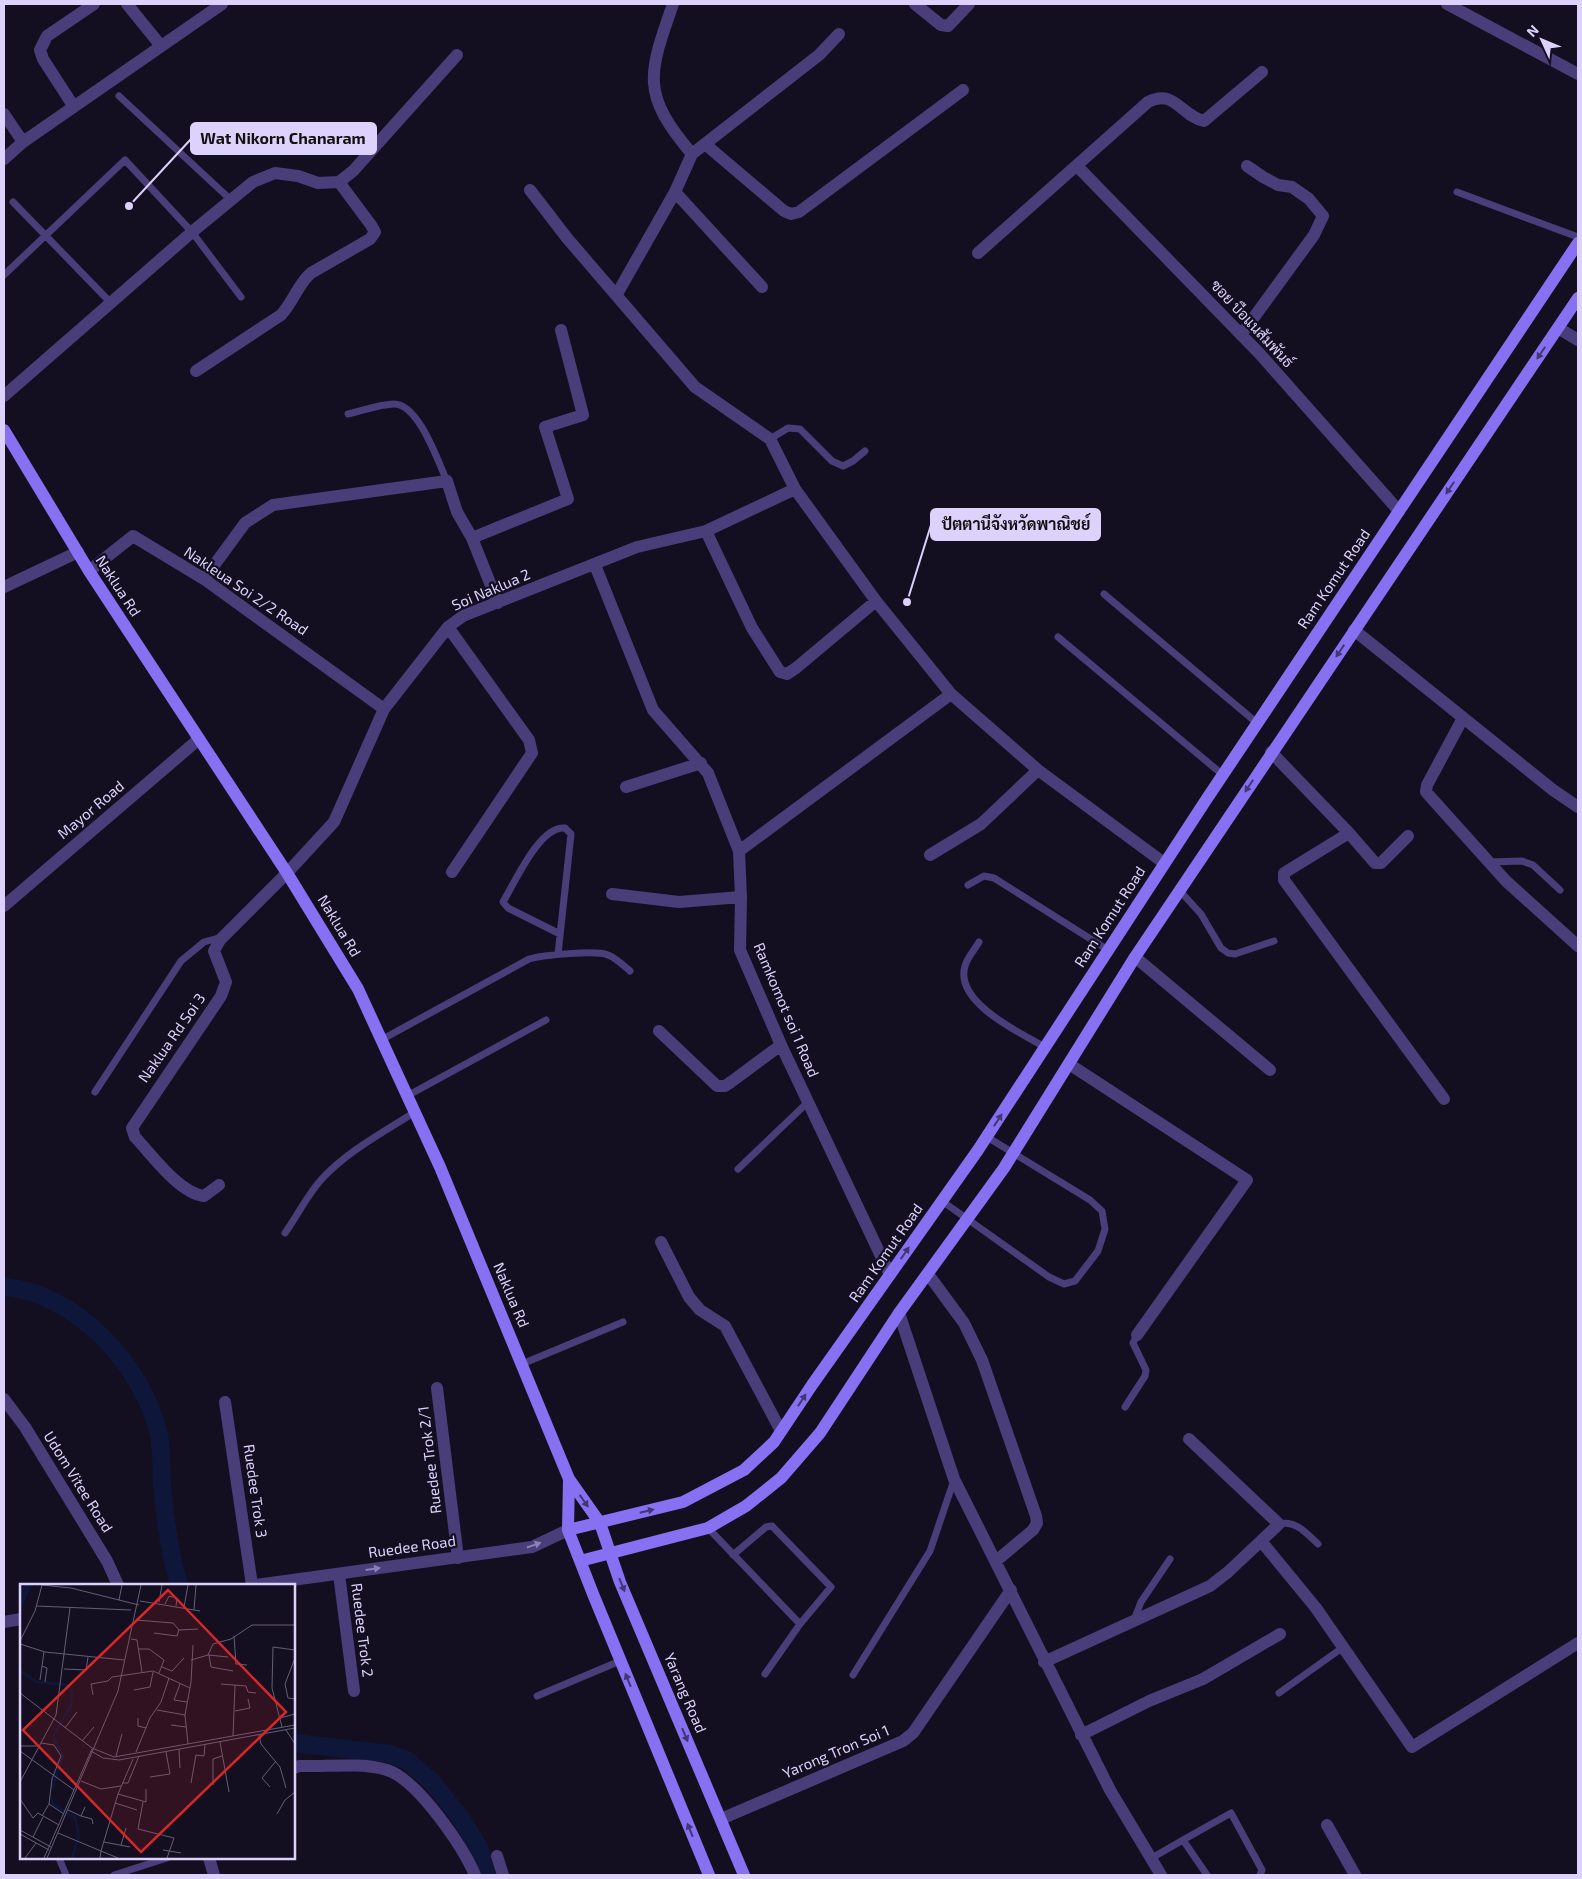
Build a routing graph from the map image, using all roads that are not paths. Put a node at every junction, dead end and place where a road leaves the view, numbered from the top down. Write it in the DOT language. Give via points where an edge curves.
graph roads {
  1 [pos="94,4"];
  2 [pos="127,4"];
  3 [pos="221,4"];
  4 [pos="673,4"];
  5 [pos="915,4"];
  6 [pos="969,4"];
  7 [pos="1447,4"];
  8 [pos="839,34"];
  9 [pos="161,46"];
  10 [pos="457,56"];
  11 [pos="1262,72"];
  12 [pos="1578,74"];
  13 [pos="963,90"];
  14 [pos="119,96"];
  15 [pos="74,107"];
  16 [pos="4,114"];
  17 [pos="23,142"];
  18 [pos="705,144"];
  19 [pos="692,154"];
  20 [pos="4,159"];
  21 [pos="1076,166"];
  22 [pos="1247,166"];
  23 [pos="339,182"];
  24 [pos="530,190"];
  25 [pos="675,192"];
  26 [pos="1457,192"];
  27 [pos="231,200"];
  28 [pos="13,202"];
  29 [pos="192,232"];
  30 [pos="46,236"];
  31 [pos="1578,237"];
  32 [pos="1578,243"];
  33 [pos="978,253"];
  34 [pos="4,275"];
  35 [pos="762,287"];
  36 [pos="617,294"];
  37 [pos="241,297"];
  38 [pos="1578,298"];
  39 [pos="111,302"];
  40 [pos="1558,328"];
  41 [pos="561,330"];
  42 [pos="1241,335"];
  43 [pos="1578,340"];
  44 [pos="196,371"];
  45 [pos="4,396"];
  46 [pos="348,414"];
  47 [pos="4,430"];
  48 [pos="770,439"];
  49 [pos="865,451"];
  50 [pos="447,481"];
  51 [pos="795,488"];
  52 [pos="1399,511"];
  53 [pos="706,531"];
  54 [pos="472,538"];
  55 [pos="78,552"];
  56 [pos="595,565"];
  57 [pos="88,571"];
  58 [pos="204,580"];
  59 [pos="4,587"];
  60 [pos="1104,594"];
  61 [pos="876,601"];
  62 [pos="498,603"];
  63 [pos="448,627"];
  64 [pos="1354,630"];
  65 [pos="1058,637"];
  66 [pos="951,694"];
  67 [pos="384,709"];
  68 [pos="1463,718"];
  69 [pos="1257,723"];
  70 [pos="199,739"];
  71 [pos="1272,752"];
  72 [pos="702,763"];
  73 [pos="1038,770"];
  74 [pos="1222,775"];
  75 [pos="626,787"];
  76 [pos="1578,807"];
  77 [pos="1349,833"];
  78 [pos="1408,836"];
  79 [pos="739,850"];
  80 [pos="930,855"];
  81 [pos="1488,862"];
  82 [pos="1164,864"];
  83 [pos="452,872"];
  84 [pos="287,873"];
  85 [pos="968,885"];
  86 [pos="1560,890"];
  87 [pos="1180,891"];
  88 [pos="612,894"];
  89 [pos="741,897"];
  90 [pos="4,906"];
  91 [pos="560,934"];
  92 [pos="223,937"];
  93 [pos="1274,941"];
  94 [pos="979,942"];
  95 [pos="1578,946"];
  96 [pos="1108,950"];
  97 [pos="558,954"];
  98 [pos="1135,957"];
  99 [pos="630,971"];
  100 [pos="546,1020"];
  101 [pos="659,1031"];
  102 [pos="381,1040"];
  103 [pos="781,1044"];
  104 [pos="1045,1047"];
  105 [pos="1069,1064"];
  106 [pos="1270,1070"];
  107 [pos="95,1092"];
  108 [pos="407,1096"];
  109 [pos="1444,1099"];
  110 [pos="808,1102"];
  111 [pos="415,1112"];
  112 [pos="987,1137"];
  113 [pos="1013,1153"];
  114 [pos="738,1169"];
  115 [pos="219,1185"];
  116 [pos="942,1201"];
  117 [pos="967,1219"];
  118 [pos="285,1233"];
  119 [pos="661,1242"];
  120 [pos="928,1274"];
  121 [pos="890,1275"];
  122 [pos="899,1314"];
  123 [pos="623,1322"];
  124 [pos="1137,1335"];
  125 [pos="522,1364"];
  126 [pos="437,1388"];
  127 [pos="4,1399"];
  128 [pos="225,1402"];
  129 [pos="1125,1407"];
  130 [pos="782,1431"];
  131 [pos="1189,1439"];
  132 [pos="569,1479"];
  133 [pos="954,1479"];
  134 [pos="600,1523"];
  135 [pos="1278,1524"];
  136 [pos="708,1528"];
  137 [pos="568,1530"];
  138 [pos="1261,1541"];
  139 [pos="1318,1544"];
  140 [pos="610,1554"];
  141 [pos="733,1555"];
  142 [pos="458,1558"];
  143 [pos="1170,1559"];
  144 [pos="996,1560"];
  145 [pos="580,1561"];
  146 [pos="339,1574"];
  147 [pos="118,1584"];
  148 [pos="254,1584"];
  149 [pos="262,1584"];
  150 [pos="1011,1590"];
  151 [pos="20,1619"];
  152 [pos="1134,1621"];
  153 [pos="4,1622"];
  154 [pos="800,1624"];
  155 [pos="1280,1634"];
  156 [pos="1578,1643"];
  157 [pos="1342,1648"];
  158 [pos="620,1661"];
  159 [pos="1044,1662"];
  160 [pos="765,1674"];
  161 [pos="853,1675"];
  162 [pos="354,1691"];
  163 [pos="1278,1694"];
  164 [pos="537,1696"];
  165 [pos="1081,1735"];
  166 [pos="295,1768"];
  167 [pos="721,1818"];
  168 [pos="1327,1825"];
  169 [pos="1183,1840"];
  170 [pos="497,1856"];
  171 [pos="59,1859"];
  172 [pos="164,1859"];
  173 [pos="209,1859"];
  174 [pos="1150,1859"];
  175 [pos="66,1875"];
  176 [pos="114,1875"];
  177 [pos="213,1875"];
  178 [pos="475,1875"];
  179 [pos="503,1875"];
  180 [pos="709,1875"];
  181 [pos="744,1875"];
  182 [pos="1161,1875"];
  183 [pos="1207,1875"];
  184 [pos="1260,1875"];
  185 [pos="1355,1875"];
  1 -- 15 [label="street" via="47,36 40,50"];
  2 -- 9 [label="street"];
  3 -- 9 [label="street"];
  4 -- 19 [label="street" via="653,73 655,97 670,128"];
  5 -- 6 [label="street" via="941,25 948,26"];
  7 -- 12 [label="street"];
  8 -- 18 [label="street" via="819,55"];
  9 -- 15 [label="street"];
  10 -- 23 [label="street" via="353,171"];
  11 -- 21 [label="street" via="1204,121 1195,119 1183,107 1164,97 1148,102"];
  13 -- 18 [label="street" via="799,212 791,214"];
  14 -- 27 [label="lane"];
  15 -- 17 [label="street"];
  16 -- 17 [label="street"];
  17 -- 20 [label="street"];
  18 -- 19 [label="street"];
  19 -- 25 [label="street"];
  21 -- 33 [label="street"];
  21 -- 42 [label="street, ซอย บือแนสัมพันธ์"];
  22 -- 42 [label="street" via="1278,185 1292,187 1309,199 1323,216 1314,235"];
  23 -- 27 [label="street" via="318,183 275,172 253,182"];
  23 -- 44 [label="street" via="371,225 374,232 370,239 304,278 291,304 280,315"];
  24 -- 36 [label="street"];
  25 -- 35 [label="street"];
  25 -- 36 [label="street"];
  26 -- 31 [label="lane"];
  27 -- 29 [label="street"];
  28 -- 30 [label="lane"];
  29 -- 30 [label="lane" via="125,160"];
  29 -- 37 [label="lane"];
  29 -- 39 [label="street"];
  30 -- 34 [label="lane"];
  30 -- 39 [label="lane"];
  32 -- 52 [label="main road, Ram Komut Road"];
  36 -- 48 [label="street" via="695,387"];
  38 -- 40 [label="main road"];
  39 -- 45 [label="street"];
  40 -- 43 [label="street"];
  40 -- 64 [label="main road, one-way"];
  41 -- 54 [label="street" via="583,415 546,427 568,499"];
  42 -- 52 [label="street, ซอย บือแนสัมพันธ์"];
  46 -- 50 [label="lane" via="395,404 406,407 416,416"];
  47 -- 55 [label="main road, Naklua Rd"];
  48 -- 49 [label="lane" via="788,428 800,429 832,461 843,466"];
  48 -- 51 [label="street"];
  50 -- 54 [label="street" via="456,512"];
  50 -- 58 [label="street" via="273,505 244,524"];
  51 -- 53 [label="street, Soi Naklua 2"];
  51 -- 61 [label="street"];
  52 -- 69 [label="main road, Ram Komut Road"];
  53 -- 56 [label="street, Soi Naklua 2" via="637,547"];
  53 -- 61 [label="street" via="752,628 780,672 787,674 796,668"];
  54 -- 62 [label="street"];
  55 -- 57 [label="main road, Naklua Rd"];
  55 -- 59 [label="street"];
  56 -- 62 [label="street, Soi Naklua 2"];
  56 -- 72 [label="street, Ramkomot soi 1 Road" via="653,710"];
  57 -- 58 [label="street, Nakleua Soi 2/2 Road" via="133,536"];
  57 -- 70 [label="main road, Naklua Rd"];
  58 -- 67 [label="street, Nakleua Soi 2/2 Road"];
  60 -- 69 [label="lane"];
  61 -- 66 [label="street"];
  62 -- 63 [label="street, Soi Naklua 2" via="463,616"];
  63 -- 67 [label="street, Soi Naklua 2"];
  63 -- 83 [label="street" via="529,740 532,753"];
  64 -- 68 [label="street"];
  64 -- 71 [label="main road, one-way"];
  65 -- 74 [label="lane"];
  66 -- 73 [label="street"];
  66 -- 79 [label="street"];
  67 -- 84 [label="street, Soi Naklua 2" via="334,822"];
  68 -- 76 [label="street"];
  68 -- 81 [label="street" via="1426,792"];
  69 -- 74 [label="main road, Ram Komut Road"];
  70 -- 84 [label="main road, Naklua Rd"];
  70 -- 90 [label="street, Mayor Road"];
  71 -- 77 [label="street"];
  71 -- 87 [label="main road, one-way"];
  72 -- 75 [label="street"];
  72 -- 79 [label="street, Ramkomot soi 1 Road"];
  73 -- 80 [label="street" via="981,824"];
  73 -- 82 [label="street"];
  74 -- 82 [label="main road, Ram Komut Road"];
  77 -- 78 [label="street" via="1375,863 1380,863"];
  77 -- 109 [label="street" via="1284,873 1284,880"];
  79 -- 89 [label="street, Ramkomot soi 1 Road"];
  81 -- 86 [label="lane" via="1522,861 1533,865"];
  81 -- 95 [label="street"];
  82 -- 96 [label="main road, Ram Komut Road"];
  84 -- 92 [label="street, Naklua Rd Soi 3"];
  84 -- 102 [label="main road, Naklua Rd" via="358,989"];
  85 -- 96 [label="lane" via="984,876 994,878"];
  87 -- 93 [label="lane" via="1201,914 1221,948 1228,953 1235,954"];
  87 -- 98 [label="main road"];
  88 -- 89 [label="street" via="679,902"];
  89 -- 103 [label="street, Ramkomot soi 1 Road" via="740,950"];
  91 -- 91 [label="lane" via="570,834 565,828 558,827 542,837 503,902 508,908"];
  91 -- 97 [label="lane"];
  92 -- 107 [label="lane" via="204,942 181,961"];
  92 -- 115 [label="street, Naklua Rd Soi 3" via="214,951 226,982 221,996 132,1128 135,1138 183,1188 204,1196"];
  94 -- 104 [label="lane" via="965,965 964,981 971,994 1000,1021"];
  96 -- 104 [label="main road, Ram Komut Road"];
  97 -- 99 [label="lane" via="606,954"];
  97 -- 102 [label="lane" via="529,959"];
  98 -- 105 [label="main road"];
  98 -- 106 [label="street"];
  100 -- 108 [label="lane"];
  101 -- 103 [label="street" via="717,1086 725,1086"];
  102 -- 108 [label="main road, Naklua Rd"];
  103 -- 110 [label="street, Ramkomot soi 1 Road"];
  112 -- 104 [label="main road, Ram Komut Road, one-way"];
  105 -- 113 [label="main road"];
  105 -- 124 [label="street" via="1247,1180"];
  108 -- 111 [label="main road, Naklua Rd"];
  110 -- 114 [label="lane"];
  110 -- 121 [label="street, Ramkomot soi 1 Road"];
  111 -- 118 [label="lane" via="336,1164 319,1182"];
  111 -- 125 [label="main road, Naklua Rd"];
  112 -- 113 [label="lane"];
  112 -- 116 [label="main road, Ram Komut Road"];
  113 -- 117 [label="main road"];
  113 -- 117 [label="lane" via="1090,1200 1102,1211 1105,1229 1098,1252 1075,1281 1064,1284 1049,1277"];
  116 -- 117 [label="lane"];
  121 -- 116 [label="main road, Ram Komut Road, one-way"];
  117 -- 120 [label="main road"];
  119 -- 130 [label="street" via="689,1297 700,1310 725,1326"];
  120 -- 122 [label="main road"];
  120 -- 144 [label="street" via="964,1323 982,1360 1038,1523"];
  130 -- 121 [label="main road, Ram Komut Road, one-way"];
  122 -- 133 [label="street"];
  122 -- 136 [label="main road" via="820,1432 781,1478 746,1506"];
  123 -- 125 [label="lane"];
  124 -- 129 [label="lane" via="1133,1343 1146,1370 1145,1376"];
  125 -- 132 [label="main road, Naklua Rd"];
  126 -- 142 [label="street, Ruedee Trok 2/1"];
  127 -- 147 [label="street, Udom Vitee Road" via="30,1435 107,1561"];
  128 -- 148 [label="street, Ruedee Trok 3"];
  134 -- 130 [label="main road, Ram Komut Road, one-way" via="683,1502 744,1470"];
  131 -- 135 [label="street"];
  132 -- 134 [label="main road, Naklua Rd, one-way"];
  132 -- 137 [label="main road, Naklua Rd"];
  133 -- 144 [label="street"];
  133 -- 161 [label="lane" via="930,1551"];
  134 -- 137 [label="main road, Ram Komut Road"];
  134 -- 140 [label="main road, Yarang Road"];
  135 -- 138 [label="street"];
  135 -- 139 [label="lane" via="1294,1524"];
  136 -- 140 [label="main road"];
  136 -- 141 [label="lane"];
  142 -- 137 [label="street, Ruedee Road, one-way" via="532,1547"];
  137 -- 145 [label="main road"];
  138 -- 152 [label="street" via="1210,1586"];
  138 -- 157 [label="street" via="1316,1608"];
  140 -- 145 [label="main road"];
  140 -- 167 [label="main road, Yarang Road, one-way"];
  141 -- 154 [label="lane"];
  141 -- 154 [label="lane" via="766,1527 772,1526 831,1587"];
  146 -- 142 [label="street, Ruedee Road, one-way"];
  143 -- 152 [label="lane" via="1141,1602"];
  144 -- 150 [label="street"];
  145 -- 158 [label="main road"];
  146 -- 149 [label="street, Ruedee Road"];
  146 -- 162 [label="street, Ruedee Trok 2"];
  150 -- 159 [label="street"];
  150 -- 167 [label="street, Yarong Tron Soi 1" via="913,1733 903,1741"];
  151 -- 153 [label="street"];
  152 -- 159 [label="street"];
  154 -- 160 [label="lane"];
  155 -- 165 [label="street" via="1204,1679 1149,1701"];
  156 -- 157 [label="street" via="1412,1747"];
  157 -- 163 [label="lane"];
  158 -- 164 [label="lane"];
  180 -- 158 [label="main road, one-way"];
  159 -- 165 [label="street"];
  165 -- 174 [label="street"];
  166 -- 178 [label="street" via="389,1770 419,1792 467,1857"];
  167 -- 181 [label="main road, Yarang Road"];
  168 -- 185 [label="street"];
  169 -- 174 [label="lane"];
  169 -- 183 [label="lane"];
  169 -- 184 [label="lane" via="1231,1813 1262,1870"];
  170 -- 179 [label="street"];
  171 -- 175 [label="lane"];
  172 -- 176 [label="lane"];
  173 -- 177 [label="street"];
  174 -- 182 [label="street"];
}
